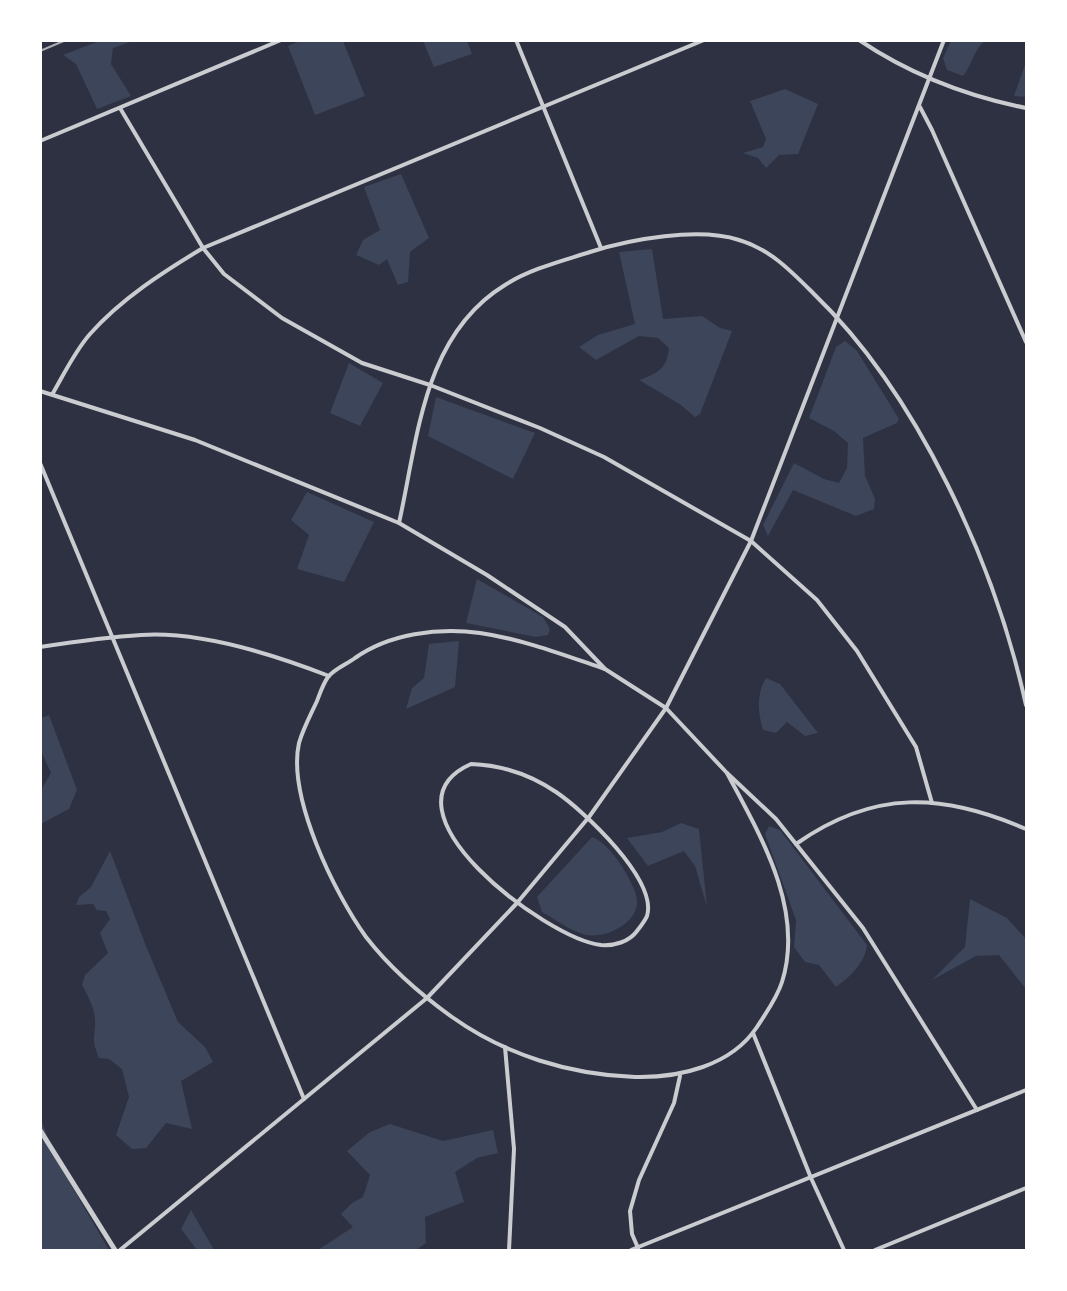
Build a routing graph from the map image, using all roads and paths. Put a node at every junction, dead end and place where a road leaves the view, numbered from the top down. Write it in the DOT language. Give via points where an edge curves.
graph roads {
  1 [pos="281,40"];
  2 [pos="516,40"];
  3 [pos="704,40"];
  4 [pos="859,40"];
  5 [pos="944,40"];
  6 [pos="929,80"];
  7 [pos="919,106"];
  8 [pos="120,108"];
  9 [pos="544,108"];
  10 [pos="1026,108"];
  11 [pos="40,141"];
  12 [pos="203,248"];
  13 [pos="601,248"];
  14 [pos="839,318"];
  15 [pos="1026,342"];
  16 [pos="430,385"];
  17 [pos="40,391"];
  18 [pos="53,394"];
  19 [pos="40,463"];
  20 [pos="399,523"];
  21 [pos="751,541"];
  22 [pos="113,638"];
  23 [pos="40,647"];
  24 [pos="605,669"];
  25 [pos="329,676"];
  26 [pos="1026,705"];
  27 [pos="666,708"];
  28 [pos="727,773"];
  29 [pos="932,802"];
  30 [pos="589,817"];
  31 [pos="1026,829"];
  32 [pos="796,844"];
  33 [pos="517,903"];
  34 [pos="427,998"];
  35 [pos="753,1033"];
  36 [pos="505,1047"];
  37 [pos="680,1076"];
  38 [pos="1026,1090"];
  39 [pos="303,1099"];
  40 [pos="977,1110"];
  41 [pos="40,1130"];
  42 [pos="811,1178"];
  43 [pos="1026,1188"];
  44 [pos="638,1248"];
  45 [pos="117,1251"];
  46 [pos="509,1251"];
  47 [pos="631,1251"];
  48 [pos="844,1251"];
  49 [pos="875,1251"];
  1 -- 8 [label="street"];
  2 -- 9 [label="street"];
  3 -- 9 [label="street"];
  4 -- 6 [label="street"];
  5 -- 6 [label="street"];
  6 -- 7 [label="street"];
  6 -- 10 [label="street"];
  7 -- 14 [label="street"];
  7 -- 15 [label="street"];
  8 -- 11 [label="street"];
  8 -- 12 [label="street"];
  9 -- 12 [label="street"];
  9 -- 13 [label="street"];
  12 -- 16 [label="street" via="224,274 282,318 362,363"];
  12 -- 18 [label="street" via="156,278 88,335"];
  13 -- 14 [label="street" via="698,235 740,240 774,257"];
  13 -- 16 [label="street" via="506,284 481,302 464,317 450,338"];
  14 -- 21 [label="street"];
  14 -- 26 [label="street" via="904,405 964,519 1012,649"];
  16 -- 20 [label="street"];
  16 -- 21 [label="street" via="604,457"];
  17 -- 18 [label="street"];
  18 -- 20 [label="street" via="195,440"];
  19 -- 22 [label="street"];
  20 -- 24 [label="street" via="533,604 565,627"];
  21 -- 27 [label="street"];
  21 -- 29 [label="street" via="817,600 857,651 915,747"];
  22 -- 23 [label="street"];
  22 -- 25 [label="street" via="143,634 196,639 279,656"];
  22 -- 39 [label="street"];
  24 -- 25 [label="street" via="479,633 436,631 390,639 367,649"];
  24 -- 27 [label="street"];
  25 -- 34 [label="street" via="299,744 298,766 310,826 329,872 366,937"];
  27 -- 28 [label="street"];
  27 -- 30 [label="street"];
  28 -- 32 [label="street"];
  28 -- 35 [label="street" via="767,853 790,927 782,983"];
  29 -- 31 [label="street" via="975,809"];
  29 -- 32 [label="street" via="904,802 846,814"];
  30 -- 33 [label="street"];
  30 -- 33 [label="street" via="626,860 642,890 647,915 636,933 610,946 593,944 566,934"];
  30 -- 33 [label="street" via="555,791 519,773 491,765 471,764 446,782 441,796 448,826 489,881"];
  32 -- 40 [label="street" via="863,928"];
  33 -- 34 [label="street"];
  34 -- 36 [label="street" via="472,1030"];
  34 -- 39 [label="street"];
  35 -- 37 [label="street" via="727,1055"];
  35 -- 42 [label="street"];
  36 -- 37 [label="street" via="587,1074"];
  36 -- 46 [label="street" via="514,1149"];
  37 -- 44 [label="street" via="675,1103 639,1180 630,1211"];
  38 -- 40 [label="street"];
  39 -- 45 [label="street"];
  40 -- 42 [label="street"];
  41 -- 45 [label="street"];
  42 -- 44 [label="street"];
  42 -- 48 [label="street"];
  43 -- 49 [label="street"];
  44 -- 47 [label="street"];
}
